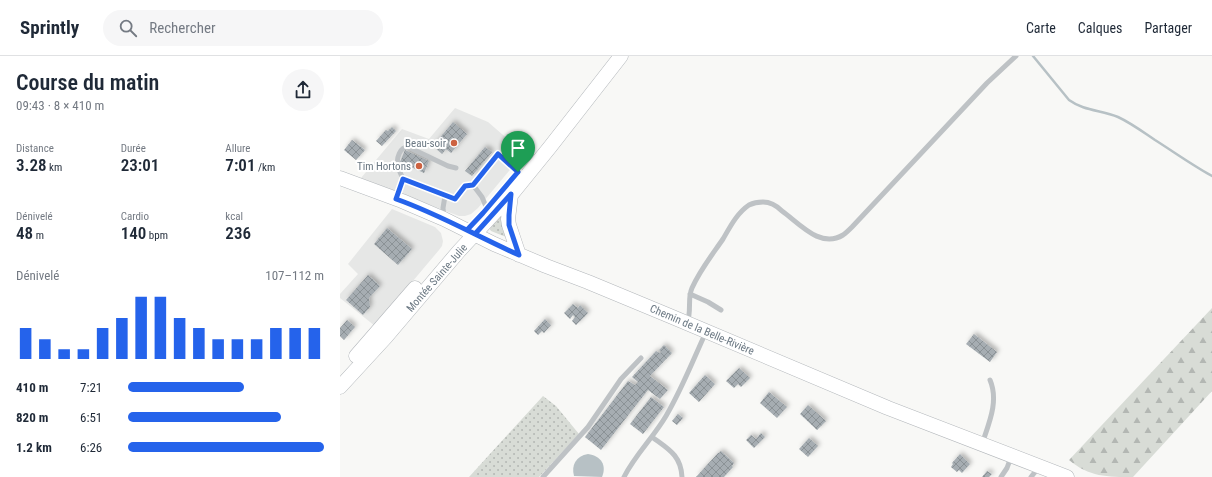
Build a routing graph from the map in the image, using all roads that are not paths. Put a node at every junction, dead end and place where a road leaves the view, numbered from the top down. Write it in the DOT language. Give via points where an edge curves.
graph roads {
  1 [pos="621,56"];
  2 [pos="1016,56"];
  3 [pos="592,93"];
  4 [pos="456,168"];
  5 [pos="518,172"];
  6 [pos="340,178"];
  7 [pos="403,179"];
  8 [pos="473,185"];
  9 [pos="511,194"];
  10 [pos="446,196"];
  11 [pos="396,199"];
  12 [pos="487,209"];
  13 [pos="444,219"];
  14 [pos="471,232"];
  15 [pos="519,255"];
  16 [pos="690,294"];
  17 [pos="721,310"];
  18 [pos="687,323"];
  19 [pos="707,332"];
  20 [pos="641,358"];
  21 [pos="340,375"];
  22 [pos="990,380"];
  23 [pos="340,387"];
  24 [pos="652,436"];
  25 [pos="982,444"];
  26 [pos="1012,456"];
  27 [pos="1035,472"];
  28 [pos="543,477"];
  29 [pos="624,477"];
  30 [pos="682,477"];
  31 [pos="1001,477"];
  32 [pos="1067,477"];
  1 -- 3 [label="main road, Montée Sainte-Julie"];
  2 -- 16 [label="lane" via="987,83 843,235 820,238 770,203 753,203 736,219 702,270"];
  3 -- 5 [label="main road, Montée Sainte-Julie"];
  3 -- 9 [label="main road, Montée Sainte-Julie"];
  4 -- 7 [label="lane" via="405,147 397,162"];
  5 -- 8 [label="lane" via="498,154"];
  5 -- 12 [label="main road, Montée Sainte-Julie"];
  6 -- 11 [label="main road, Chemin de la Belle-Rivière"];
  7 -- 10 [label="lane"];
  7 -- 11 [label="lane"];
  8 -- 10 [label="lane" via="465,186 455,199"];
  8 -- 12 [label="lane"];
  9 -- 14 [label="main road, Montée Sainte-Julie"];
  9 -- 15 [label="main road" via="509,225"];
  10 -- 13 [label="lane"];
  11 -- 13 [label="main road, Chemin de la Belle-Rivière"];
  12 -- 14 [label="main road, Montée Sainte-Julie"];
  13 -- 14 [label="main road, Chemin de la Belle-Rivière"];
  14 -- 15 [label="main road, Chemin de la Belle-Rivière"];
  14 -- 21 [label="main road, Montée Sainte-Julie" via="452,244"];
  14 -- 23 [label="main road, Montée Sainte-Julie" via="459,251"];
  15 -- 18 [label="main road, Chemin de la Belle-Rivière"];
  16 -- 17 [label="lane"];
  16 -- 18 [label="lane" via="690,314"];
  18 -- 19 [label="main road, Chemin de la Belle-Rivière"];
  19 -- 24 [label="lane" via="666,417"];
  19 -- 25 [label="main road, Chemin de la Belle-Rivière" via="888,408"];
  20 -- 28 [label="lane" via="621,379 588,427"];
  22 -- 25 [label="lane" via="994,400"];
  24 -- 29 [label="lane"];
  24 -- 30 [label="lane" via="677,457"];
  25 -- 26 [label="main road, Chemin de la Belle-Rivière"];
  26 -- 27 [label="main road, Chemin de la Belle-Rivière"];
  26 -- 31 [label="lane" via="1008,468"];
  27 -- 32 [label="main road, Chemin de la Belle-Rivière"];
}
